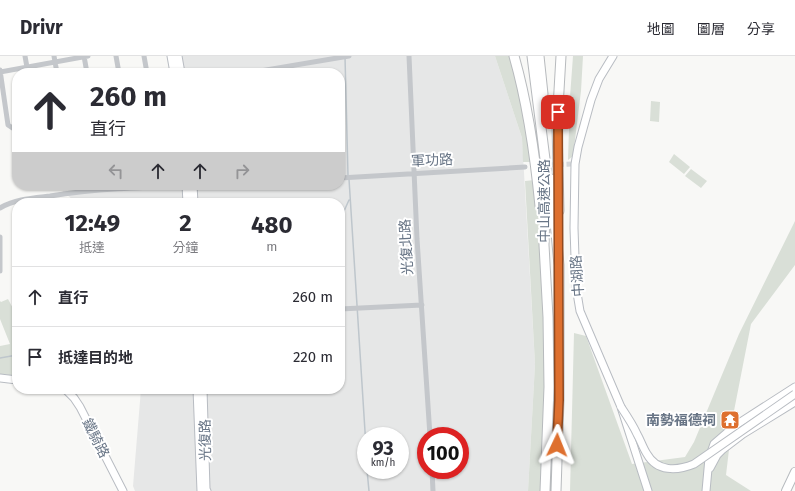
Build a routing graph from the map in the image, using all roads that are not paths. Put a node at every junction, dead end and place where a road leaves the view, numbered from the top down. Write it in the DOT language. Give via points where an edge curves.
graph roads {
  1 [pos="25,56"];
  2 [pos="85,56"];
  3 [pos="116,56"];
  4 [pos="144,56"];
  5 [pos="171,56"];
  6 [pos="178,56"];
  7 [pos="349,56"];
  8 [pos="409,56"];
  9 [pos="514,56"];
  10 [pos="532,56"];
  11 [pos="539,56"];
  12 [pos="561,56"];
  13 [pos="613,56"];
  14 [pos="55,59"];
  15 [pos="28,68"];
  16 [pos="33,68"];
  17 [pos="86,68"];
  18 [pos="118,68"];
  19 [pos="146,68"];
  20 [pos="173,68"];
  21 [pos="180,68"];
  22 [pos="278,68"];
  23 [pos="0,71"];
  24 [pos="12,71"];
  25 [pos="12,128"];
  26 [pos="525,167"];
  27 [pos="415,173"];
  28 [pos="345,178"];
  29 [pos="85,190"];
  30 [pos="32,198"];
  31 [pos="12,202"];
  32 [pos="0,208"];
  33 [pos="0,237"];
  34 [pos="544,245"];
  35 [pos="559,265"];
  36 [pos="0,271"];
  37 [pos="422,305"];
  38 [pos="345,309"];
  39 [pos="0,378"];
  40 [pos="12,379"];
  41 [pos="795,387"];
  42 [pos="70,394"];
  43 [pos="197,394"];
  44 [pos="203,394"];
  45 [pos="795,394"];
  46 [pos="795,402"];
  47 [pos="621,407"];
  48 [pos="429,427"];
  49 [pos="795,472"];
  50 [pos="708,474"];
  51 [pos="432,479"];
  52 [pos="122,491"];
  53 [pos="201,491"];
  54 [pos="207,491"];
  55 [pos="433,491"];
  56 [pos="546,491"];
  57 [pos="556,491"];
  58 [pos="648,491"];
  59 [pos="706,491"];
  60 [pos="786,491"];
  1 -- 15 [label="street"];
  2 -- 14 [label="street"];
  2 -- 17 [label="street"];
  3 -- 18 [label="street"];
  4 -- 19 [label="street"];
  5 -- 20 [label="street"];
  6 -- 21 [label="street"];
  7 -- 22 [label="street"];
  8 -- 27 [label="street, 光復北路"];
  9 -- 34 [label="highway" via="535,156"];
  10 -- 34 [label="highway, 中山高速公路" via="546,167"];
  11 -- 35 [label="highway, 中山高速公路"];
  12 -- 35 [label="highway" via="557,125"];
  13 -- 47 [label="street, 中湖路" via="599,79 578,147 575,164 574,228 576,287 580,310"];
  14 -- 16 [label="street"];
  23 -- 24 [label="street"];
  23 -- 25 [label="street" via="8,125"];
  26 -- 27 [label="street, 軍功路"];
  27 -- 28 [label="street, 軍功路"];
  27 -- 37 [label="street, 光復北路"];
  29 -- 30 [label="street"];
  31 -- 32 [label="street"];
  33 -- 36 [label="street"];
  34 -- 56 [label="highway, 中山高速公路" via="549,387"];
  35 -- 57 [label="highway, 中山高速公路"];
  37 -- 38 [label="street"];
  37 -- 48 [label="street, 光復北路"];
  39 -- 40 [label="street"];
  41 -- 50 [label="street" via="736,425 714,444 709,458"];
  42 -- 52 [label="street, 鐵騎路" via="80,407"];
  43 -- 53 [label="street, 光復路"];
  44 -- 54 [label="street, 光復路"];
  45 -- 47 [label="street, bridge" via="694,464 671,469 659,466 648,456"];
  46 -- 50 [label="street" via="722,450 712,462"];
  47 -- 58 [label="street, 中湖路"];
  49 -- 60 [label="main road"];
  50 -- 59 [label="street"];
  51 -- 55 [label="street"];
}
